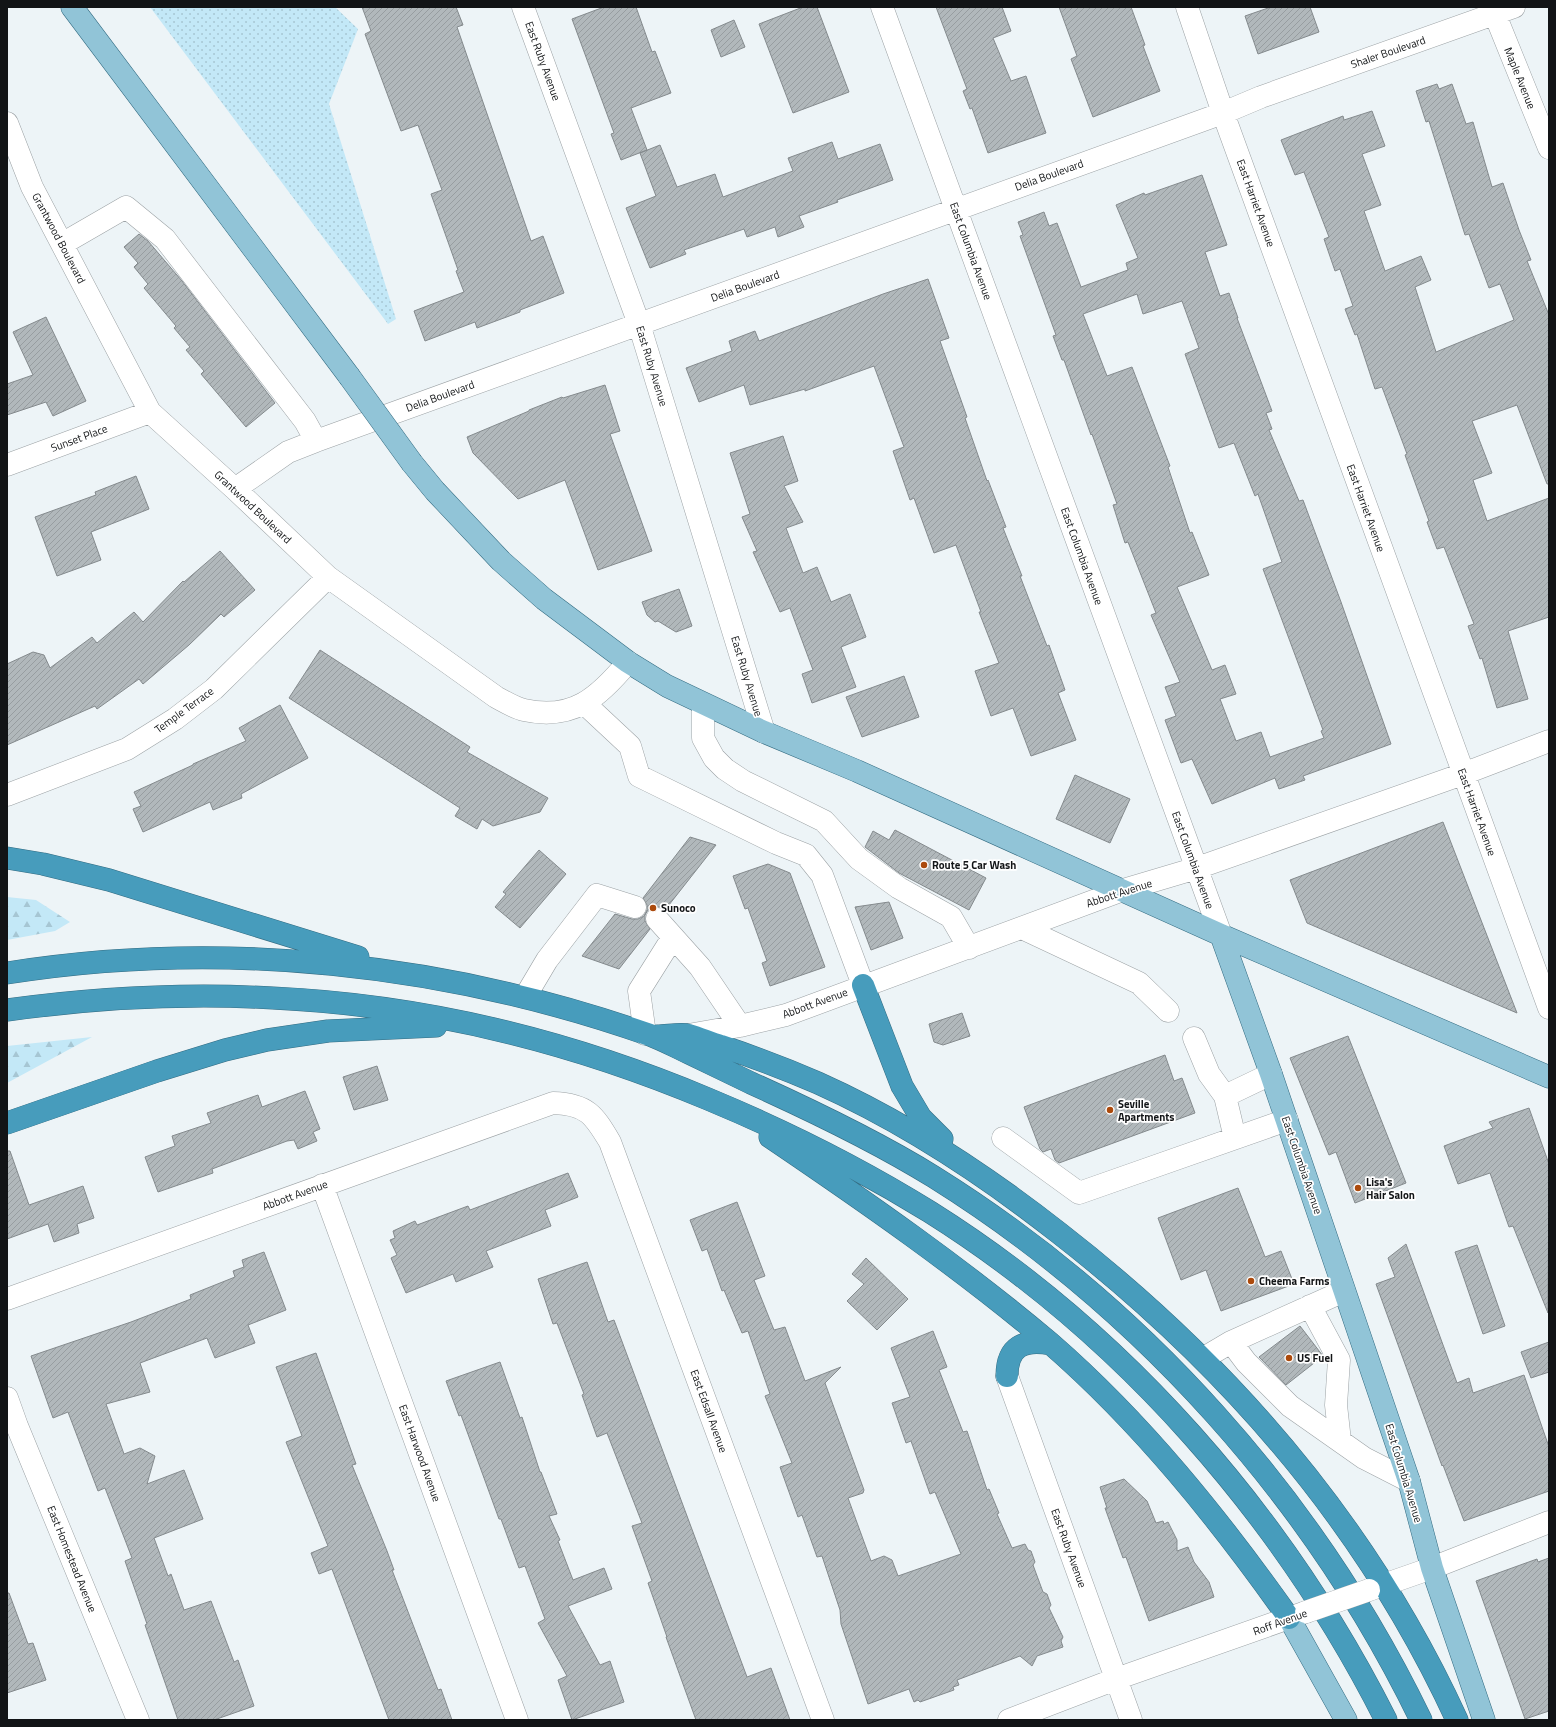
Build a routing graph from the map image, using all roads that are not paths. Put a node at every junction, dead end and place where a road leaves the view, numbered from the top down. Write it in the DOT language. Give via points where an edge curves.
graph roads {
  1 [pos="72,7"];
  2 [pos="523,7"];
  3 [pos="882,7"];
  4 [pos="1187,7"];
  5 [pos="1500,9"];
  6 [pos="1261,97"];
  7 [pos="1223,113"];
  8 [pos="7,123"];
  9 [pos="1549,148"];
  10 [pos="956,210"];
  11 [pos="62,244"];
  12 [pos="639,324"];
  13 [pos="150,412"];
  14 [pos="316,441"];
  15 [pos="7,464"];
  16 [pos="235,489"];
  17 [pos="328,577"];
  18 [pos="628,662"];
  19 [pos="585,704"];
  20 [pos="703,704"];
  21 [pos="764,732"];
  22 [pos="1549,741"];
  23 [pos="1463,774"];
  24 [pos="7,795"];
  25 [pos="7,858"];
  26 [pos="1196,868"];
  27 [pos="1123,890"];
  28 [pos="635,907"];
  29 [pos="657,919"];
  30 [pos="1022,928"];
  31 [pos="1221,934"];
  32 [pos="673,937"];
  33 [pos="969,948"];
  34 [pos="7,973"];
  35 [pos="409,973"];
  36 [pos="863,985"];
  37 [pos="525,997"];
  38 [pos="1549,1008"];
  39 [pos="7,1010"];
  40 [pos="1168,1011"];
  41 [pos="472,1024"];
  42 [pos="740,1026"];
  43 [pos="649,1035"];
  44 [pos="688,1035"];
  45 [pos="1194,1038"];
  46 [pos="1271,1074"];
  47 [pos="1549,1077"];
  48 [pos="1225,1096"];
  49 [pos="721,1104"];
  50 [pos="584,1109"];
  51 [pos="1287,1120"];
  52 [pos="7,1123"];
  53 [pos="1003,1138"];
  54 [pos="1235,1138"];
  55 [pos="983,1177"];
  56 [pos="322,1185"];
  57 [pos="1344,1291"];
  58 [pos="7,1299"];
  59 [pos="1310,1306"];
  60 [pos="1231,1342"];
  61 [pos="1051,1344"];
  62 [pos="1204,1358"];
  63 [pos="1007,1376"];
  64 [pos="7,1398"];
  65 [pos="12,1428"];
  66 [pos="1340,1441"];
  67 [pos="1409,1481"];
  68 [pos="1549,1522"];
  69 [pos="1432,1568"];
  70 [pos="1377,1587"];
  71 [pos="1297,1615"];
  72 [pos="1116,1679"];
  73 [pos="136,1719"];
  74 [pos="517,1720"];
  75 [pos="823,1720"];
  76 [pos="1009,1720"];
  77 [pos="1131,1720"];
  78 [pos="1346,1720"];
  79 [pos="1386,1720"];
  80 [pos="1421,1720"];
  81 [pos="1457,1720"];
  82 [pos="1484,1720"];
  1 -- 18 [label="main road, bridge" via="440,497 501,561 544,599"];
  2 -- 12 [label="street, East Ruby Avenue"];
  3 -- 10 [label="street, East Columbia Avenue"];
  4 -- 7 [label="street, East Harriet Avenue"];
  5 -- 6 [label="street, Shaler Boulevard"];
  5 -- 9 [label="street, Maple Avenue"];
  6 -- 7 [label="street, Delia Boulevard"];
  7 -- 10 [label="street, Delia Boulevard"];
  7 -- 23 [label="street, East Harriet Avenue"];
  8 -- 11 [label="street, Grantwood Boulevard" via="32,187"];
  10 -- 12 [label="street, Delia Boulevard"];
  10 -- 26 [label="street, East Columbia Avenue"];
  11 -- 13 [label="street, Grantwood Boulevard"];
  11 -- 14 [label="street" via="126,207 165,239 305,421"];
  12 -- 14 [label="street, Delia Boulevard"];
  12 -- 21 [label="street, East Ruby Avenue"];
  13 -- 15 [label="street, Sunset Place"];
  13 -- 16 [label="street, Grantwood Boulevard"];
  14 -- 16 [label="street, Delia Boulevard" via="288,452"];
  16 -- 17 [label="street, Grantwood Boulevard"];
  17 -- 19 [label="street, Grantwood Boulevard" via="496,697 523,710 545,713 565,711"];
  17 -- 24 [label="street, Temple Terrace" via="214,689 175,719 127,749"];
  18 -- 19 [label="street, Grantwood Boulevard" via="611,683"];
  18 -- 20 [label="main road"];
  19 -- 36 [label="street" via="630,746 640,776 776,844 806,855 822,875"];
  20 -- 21 [label="main road"];
  20 -- 33 [label="street" via="703,738 714,758 725,769 743,781 824,821 859,859 899,888 951,917"];
  21 -- 27 [label="main road"];
  22 -- 23 [label="street, Abbott Avenue"];
  23 -- 26 [label="street, Abbott Avenue"];
  23 -- 38 [label="street, East Harriet Avenue"];
  25 -- 35 [label="highway" via="109,880"];
  26 -- 27 [label="street, Abbott Avenue"];
  26 -- 31 [label="street, East Columbia Avenue"];
  27 -- 30 [label="street, Abbott Avenue"];
  27 -- 31 [label="main road"];
  28 -- 37 [label="street" via="597,895 547,960"];
  29 -- 32 [label="street"];
  30 -- 33 [label="street, Abbott Avenue"];
  30 -- 40 [label="street" via="1139,983"];
  31 -- 46 [label="main road, East Columbia Avenue"];
  31 -- 47 [label="main road"];
  32 -- 42 [label="street" via="700,967"];
  32 -- 43 [label="street" via="639,991"];
  33 -- 36 [label="street, Abbott Avenue"];
  34 -- 35 [label="highway" via="90,962 198,958 279,960"];
  35 -- 37 [label="highway"];
  36 -- 42 [label="street, Abbott Avenue" via="786,1015"];
  36 -- 55 [label="highway" via="894,1068 911,1103 921,1118"];
  37 -- 43 [label="highway"];
  39 -- 41 [label="highway" via="97,1000 228,996 328,1002 408,1012"];
  41 -- 49 [label="highway" via="591,1055"];
  41 -- 52 [label="highway" via="328,1031 267,1040 157,1071"];
  42 -- 44 [label="street, Abbott Avenue"];
  43 -- 44 [label="highway"];
  43 -- 80 [label="highway" via="849,1130 932,1176 1008,1227 1116,1315 1213,1413 1272,1482 1353,1597"];
  44 -- 55 [label="highway" via="794,1073 866,1106 922,1137"];
  45 -- 48 [label="street" via="1209,1074"];
  46 -- 48 [label="street"];
  46 -- 51 [label="main road, East Columbia Avenue"];
  48 -- 54 [label="street"];
  49 -- 61 [label="highway" via="880,1212 974,1282"];
  49 -- 79 [label="highway" via="808,1143 931,1213 1041,1292 1110,1352 1200,1445 1262,1521 1319,1602"];
  50 -- 56 [label="street, Abbott Avenue" via="568,1103 553,1103"];
  50 -- 75 [label="street, East Edsall Avenue" via="596,1118 610,1142"];
  51 -- 54 [label="street"];
  51 -- 57 [label="main road, East Columbia Avenue"];
  53 -- 54 [label="street" via="1078,1193"];
  55 -- 62 [label="highway" via="1045,1221 1112,1275"];
  56 -- 58 [label="street, Abbott Avenue"];
  56 -- 74 [label="street, East Harwood Avenue"];
  57 -- 59 [label="street"];
  57 -- 67 [label="main road, East Columbia Avenue"];
  59 -- 60 [label="street"];
  59 -- 66 [label="street" via="1339,1360 1336,1405"];
  60 -- 62 [label="street"];
  60 -- 66 [label="street" via="1246,1362 1290,1406"];
  61 -- 63 [label="highway" via="1035,1341 1022,1345 1010,1357"];
  61 -- 71 [label="highway" via="1128,1419 1189,1485 1242,1553"];
  62 -- 70 [label="highway" via="1265,1423 1306,1473 1359,1547"];
  63 -- 72 [label="street, East Ruby Avenue"];
  64 -- 65 [label="street, East Homestead Avenue"];
  65 -- 73 [label="street, East Homestead Avenue"];
  66 -- 67 [label="street" via="1364,1458"];
  67 -- 69 [label="main road, East Columbia Avenue"];
  68 -- 69 [label="street, Roff Avenue"];
  69 -- 70 [label="street, Roff Avenue"];
  69 -- 82 [label="main road, East Columbia Avenue"];
  70 -- 71 [label="street, Roff Avenue, bridge"];
  70 -- 81 [label="highway" via="1422,1650"];
  71 -- 72 [label="street, Roff Avenue"];
  71 -- 78 [label="main road"];
  72 -- 76 [label="street, Roff Avenue"];
  72 -- 77 [label="street, East Ruby Avenue"];
}
